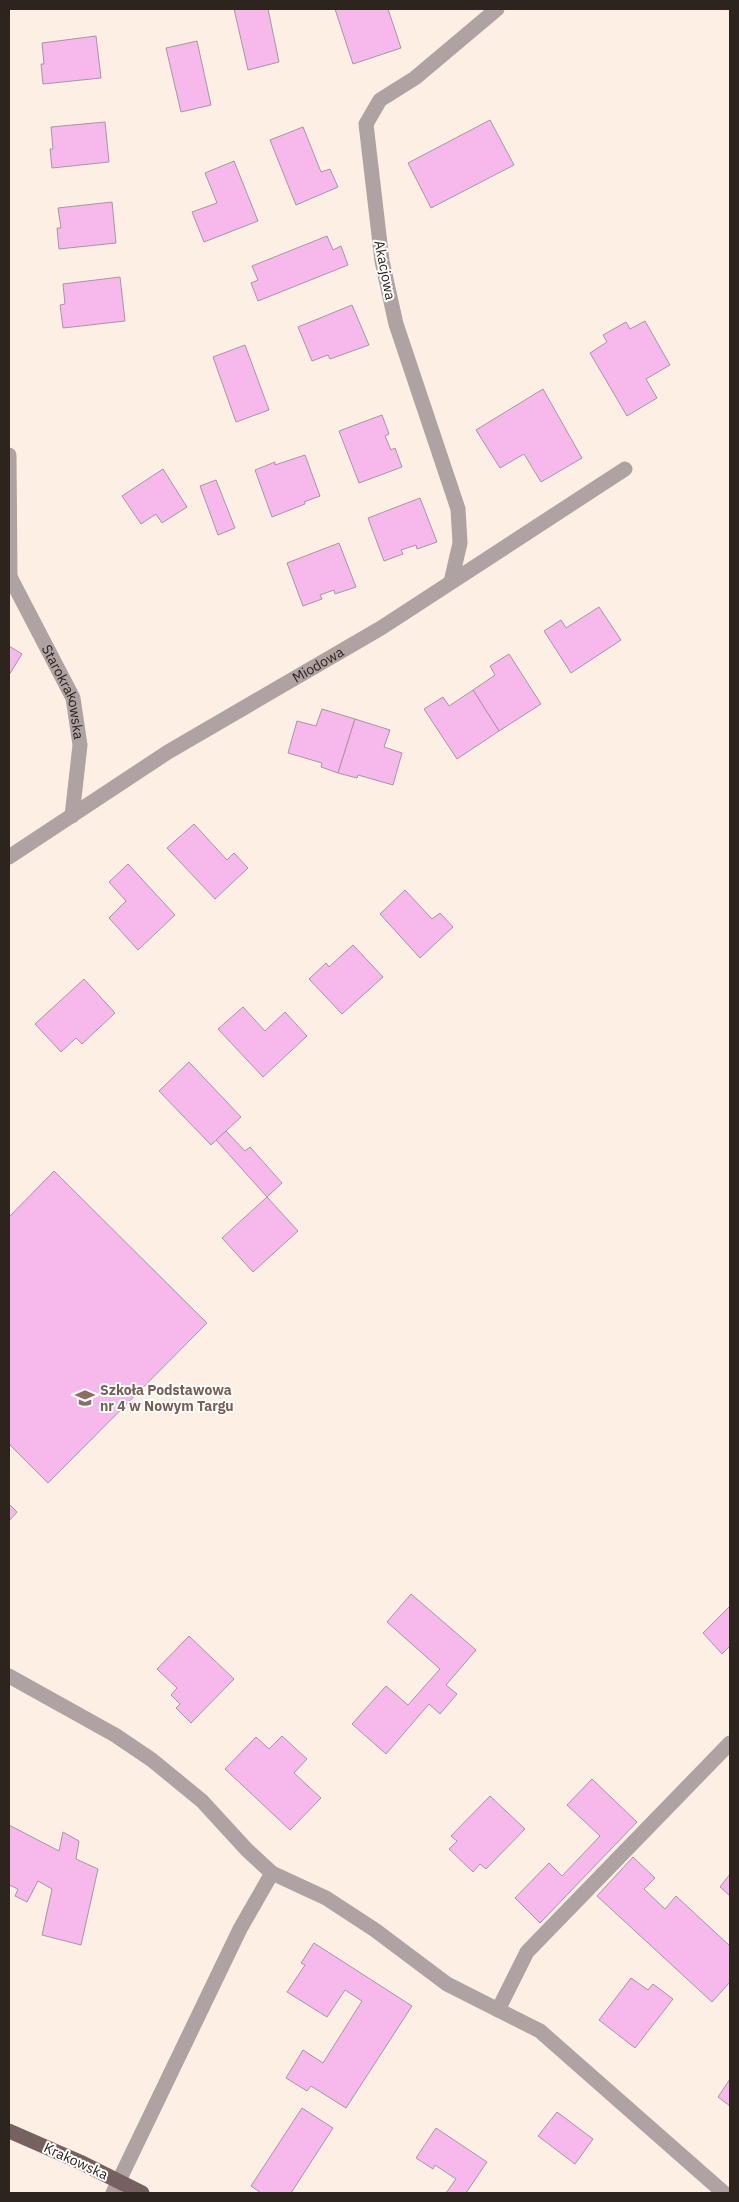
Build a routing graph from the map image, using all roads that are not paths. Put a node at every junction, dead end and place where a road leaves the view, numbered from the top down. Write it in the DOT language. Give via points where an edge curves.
graph roads {
  1 [pos="497,9"];
  2 [pos="9,455"];
  3 [pos="625,469"];
  4 [pos="9,576"];
  5 [pos="451,582"];
  6 [pos="72,816"];
  7 [pos="9,857"];
  8 [pos="9,1676"];
  9 [pos="730,1743"];
  10 [pos="272,1873"];
  11 [pos="498,2010"];
  12 [pos="9,2131"];
  13 [pos="117,2187"];
  14 [pos="142,2193"];
  15 [pos="724,2193"];
  1 -- 5 [label="street, Akacjowa" via="415,78 380,100 366,124 382,261 396,324 458,510 460,543"];
  2 -- 4 [label="street, Starokrakowska"];
  3 -- 5 [label="street, Miodowa"];
  4 -- 6 [label="street, Starokrakowska" via="73,698 80,746"];
  5 -- 6 [label="street, Miodowa" via="381,628 168,752"];
  6 -- 7 [label="street, Miodowa"];
  8 -- 10 [label="street" via="115,1735 152,1760 202,1801"];
  9 -- 11 [label="street" via="527,1952"];
  10 -- 11 [label="street" via="326,1898 447,1984"];
  10 -- 13 [label="street" via="217,1975"];
  11 -- 15 [label="street" via="540,2032"];
  12 -- 13 [label="main road, Krakowska"];
  13 -- 14 [label="main road, Krakowska"];
}
